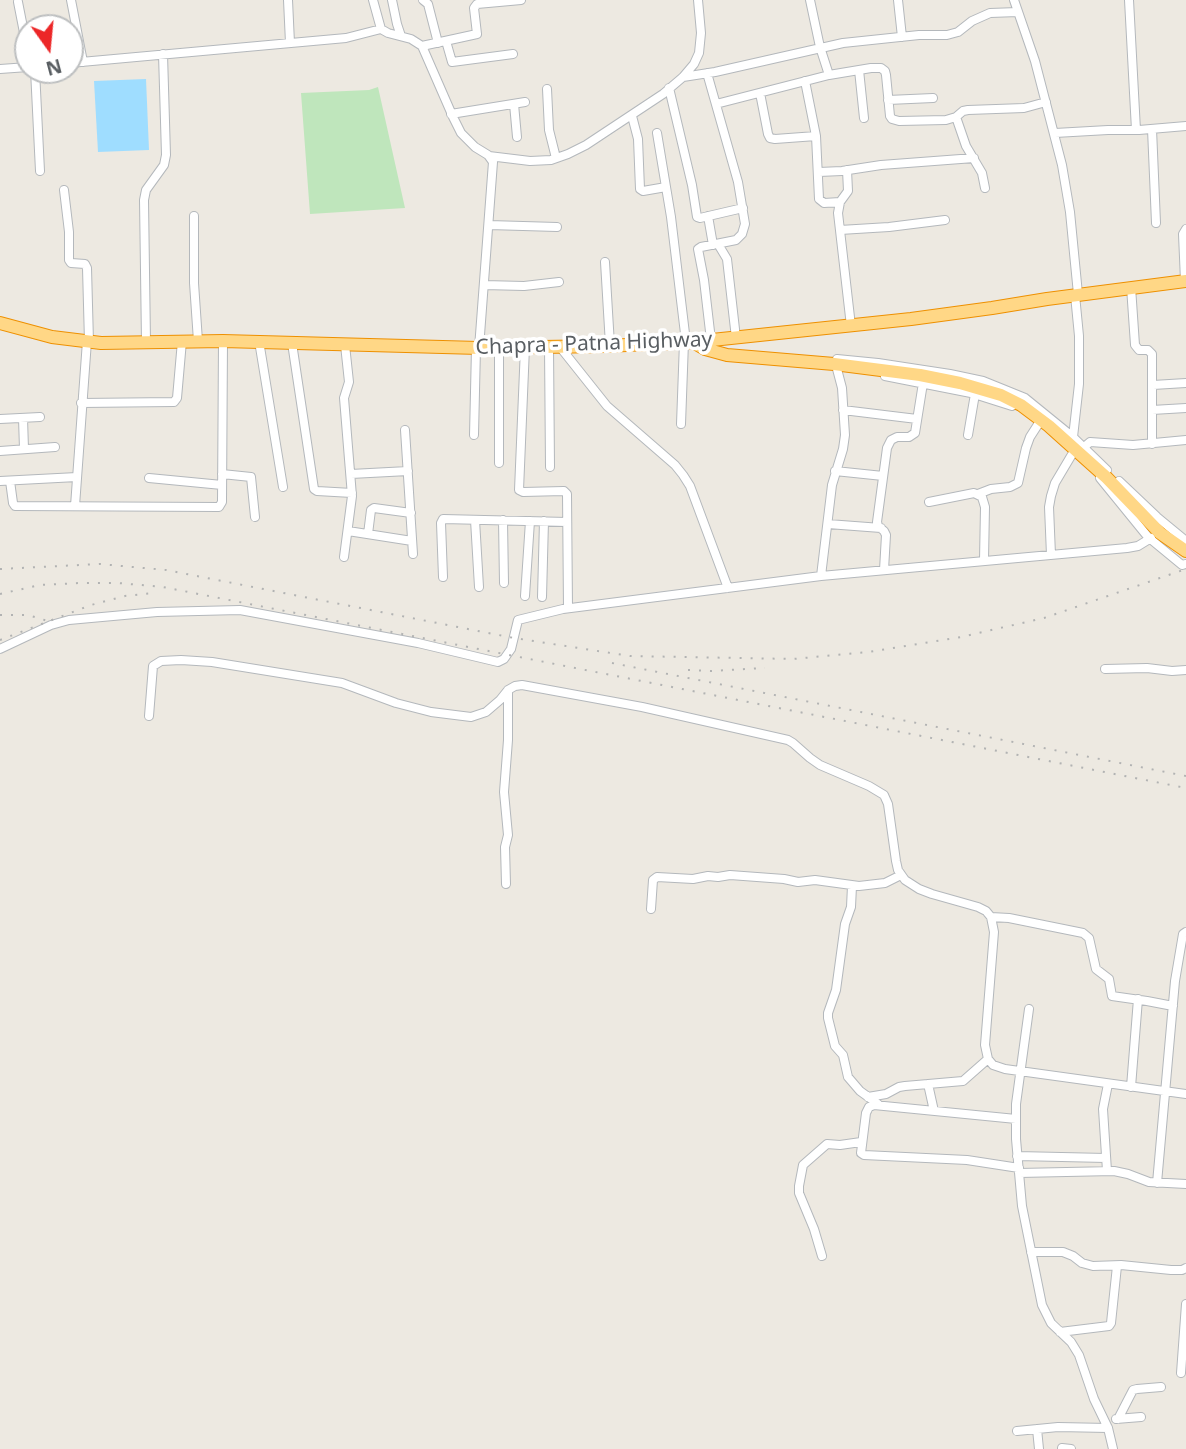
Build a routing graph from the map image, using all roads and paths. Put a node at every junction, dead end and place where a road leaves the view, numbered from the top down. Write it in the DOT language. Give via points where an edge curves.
graph roads {
  1 [pos="288,0"];
  2 [pos="373,0"];
  3 [pos="392,0"];
  4 [pos="424,0"];
  5 [pos="521,0"];
  6 [pos="698,0"];
  7 [pos="810,0"];
  8 [pos="898,0"];
  9 [pos="1014,0"];
  10 [pos="1129,0"];
  11 [pos="1018,12"];
  12 [pos="381,29"];
  13 [pos="401,36"];
  14 [pos="902,37"];
  15 [pos="442,42"];
  16 [pos="290,43"];
  17 [pos="422,46"];
  18 [pos="820,47"];
  19 [pos="163,54"];
  20 [pos="513,54"];
  21 [pos="84,62"];
  22 [pos="859,69"];
  23 [pos="707,74"];
  24 [pos="829,75"];
  25 [pos="683,77"];
  26 [pos="805,81"];
  27 [pos="36,84"];
  28 [pos="547,89"];
  29 [pos="669,89"];
  30 [pos="760,93"];
  31 [pos="933,98"];
  32 [pos="888,100"];
  33 [pos="525,102"];
  34 [pos="1046,102"];
  35 [pos="514,104"];
  36 [pos="716,104"];
  37 [pos="451,114"];
  38 [pos="632,116"];
  39 [pos="956,117"];
  40 [pos="864,118"];
  41 [pos="1186,126"];
  42 [pos="1152,129"];
  43 [pos="1136,130"];
  44 [pos="657,133"];
  45 [pos="1055,133"];
  46 [pos="816,136"];
  47 [pos="517,137"];
  48 [pos="489,156"];
  49 [pos="556,158"];
  50 [pos="974,158"];
  51 [pos="40,170"];
  52 [pos="847,170"];
  53 [pos="819,172"];
  54 [pos="666,187"];
  55 [pos="985,188"];
  56 [pos="64,190"];
  57 [pos="840,202"];
  58 [pos="743,208"];
  59 [pos="194,216"];
  60 [pos="708,216"];
  61 [pos="945,220"];
  62 [pos="1156,223"];
  63 [pos="489,225"];
  64 [pos="557,227"];
  65 [pos="1186,229"];
  66 [pos="840,230"];
  67 [pos="716,244"];
  68 [pos="606,262"];
  69 [pos="1185,281"];
  70 [pos="559,282"];
  71 [pos="484,285"];
  72 [pos="1131,287"];
  73 [pos="1076,295"];
  74 [pos="0,323"];
  75 [pos="851,326"];
  76 [pos="736,338"];
  77 [pos="711,340"];
  78 [pos="88,341"];
  79 [pos="181,341"];
  80 [pos="198,341"];
  81 [pos="223,341"];
  82 [pos="259,341"];
  83 [pos="146,342"];
  84 [pos="688,342"];
  85 [pos="292,343"];
  86 [pos="345,345"];
  87 [pos="610,345"];
  88 [pos="524,347"];
  89 [pos="554,347"];
  90 [pos="477,348"];
  91 [pos="499,348"];
  92 [pos="761,358"];
  93 [pos="836,369"];
  94 [pos="923,383"];
  95 [pos="1186,383"];
  96 [pos="1153,386"];
  97 [pos="975,394"];
  98 [pos="81,403"];
  99 [pos="1186,408"];
  100 [pos="843,410"];
  101 [pos="1153,410"];
  102 [pos="40,417"];
  103 [pos="23,418"];
  104 [pos="0,419"];
  105 [pos="917,419"];
  106 [pos="1039,423"];
  107 [pos="681,424"];
  108 [pos="405,430"];
  109 [pos="474,435"];
  110 [pos="968,435"];
  111 [pos="1073,438"];
  112 [pos="1186,440"];
  113 [pos="1153,444"];
  114 [pos="55,447"];
  115 [pos="24,449"];
  116 [pos="1078,449"];
  117 [pos="0,451"];
  118 [pos="499,463"];
  119 [pos="550,467"];
  120 [pos="408,471"];
  121 [pos="835,471"];
  122 [pos="222,474"];
  123 [pos="351,474"];
  124 [pos="883,476"];
  125 [pos="77,477"];
  126 [pos="149,478"];
  127 [pos="0,481"];
  128 [pos="10,481"];
  129 [pos="222,485"];
  130 [pos="283,487"];
  131 [pos="352,493"];
  132 [pos="978,494"];
  133 [pos="929,502"];
  134 [pos="75,506"];
  135 [pos="411,513"];
  136 [pos="255,517"];
  137 [pos="475,520"];
  138 [pos="503,520"];
  139 [pos="530,521"];
  140 [pos="544,522"];
  141 [pos="568,522"];
  142 [pos="828,524"];
  143 [pos="881,528"];
  144 [pos="348,531"];
  145 [pos="368,534"];
  146 [pos="1151,538"];
  147 [pos="412,541"];
  148 [pos="1186,541"];
  149 [pos="1186,551"];
  150 [pos="413,554"];
  151 [pos="1051,555"];
  152 [pos="344,557"];
  153 [pos="984,560"];
  154 [pos="1186,564"];
  155 [pos="884,570"];
  156 [pos="821,576"];
  157 [pos="443,577"];
  158 [pos="504,583"];
  159 [pos="478,587"];
  160 [pos="728,588"];
  161 [pos="525,596"];
  162 [pos="542,597"];
  163 [pos="568,608"];
  164 [pos="0,649"];
  165 [pos="1105,669"];
  166 [pos="1186,670"];
  167 [pos="508,690"];
  168 [pos="149,716"];
  169 [pos="901,875"];
  170 [pos="506,884"];
  171 [pos="852,886"];
  172 [pos="651,909"];
  173 [pos="991,917"];
  174 [pos="1186,932"];
  175 [pos="1138,999"];
  176 [pos="1173,1006"];
  177 [pos="1029,1009"];
  178 [pos="988,1059"];
  179 [pos="1020,1071"];
  180 [pos="928,1084"];
  181 [pos="1108,1084"];
  182 [pos="1131,1087"];
  183 [pos="1165,1091"];
  184 [pos="1186,1094"];
  185 [pos="867,1097"];
  186 [pos="878,1104"];
  187 [pos="934,1111"];
  188 [pos="1016,1119"];
  189 [pos="861,1142"];
  190 [pos="1017,1156"];
  191 [pos="1106,1158"];
  192 [pos="1019,1171"];
  193 [pos="1107,1171"];
  194 [pos="1157,1183"];
  195 [pos="1186,1184"];
  196 [pos="1031,1252"];
  197 [pos="822,1256"];
  198 [pos="1117,1266"];
  199 [pos="1186,1268"];
  200 [pos="1186,1304"];
  201 [pos="1060,1332"];
  202 [pos="1181,1373"];
  203 [pos="1161,1387"];
  204 [pos="1141,1417"];
  205 [pos="1118,1419"];
  206 [pos="1106,1424"];
  207 [pos="1037,1429"];
  208 [pos="1017,1431"];
  209 [pos="1062,1448"];
  210 [pos="1039,1449"];
  211 [pos="1071,1449"];
  212 [pos="1114,1449"];
  1 -- 16 [label="street"];
  2 -- 12 [label="street"];
  3 -- 13 [label="street"];
  4 -- 15 [label="street"];
  5 -- 15 [label="street" via="475,5 477,34"];
  6 -- 25 [label="street" via="701,43 694,64"];
  7 -- 18 [label="street"];
  8 -- 14 [label="street"];
  9 -- 11 [label="street"];
  10 -- 43 [label="street"];
  11 -- 14 [label="street" via="989,13 954,34"];
  11 -- 34 [label="street"];
  12 -- 13 [label="street"];
  12 -- 16 [label="street" via="346,38"];
  13 -- 17 [label="street"];
  14 -- 18 [label="street"];
  15 -- 17 [label="street"];
  15 -- 20 [label="street" via="453,62"];
  16 -- 19 [label="street"];
  17 -- 37 [label="street"];
  18 -- 23 [label="street"];
  18 -- 24 [label="street"];
  19 -- 21 [label="street"];
  19 -- 83 [label="street" via="166,155 144,200"];
  22 -- 24 [label="street"];
  22 -- 32 [label="street" via="885,71"];
  22 -- 40 [label="street"];
  23 -- 25 [label="street"];
  23 -- 36 [label="street"];
  24 -- 26 [label="street"];
  25 -- 29 [label="street"];
  26 -- 30 [label="street"];
  26 -- 46 [label="street"];
  27 -- 51 [label="street"];
  28 -- 49 [label="street"];
  29 -- 38 [label="street"];
  29 -- 60 [label="street" via="697,216"];
  30 -- 36 [label="street"];
  30 -- 46 [label="street" via="770,138"];
  31 -- 32 [label="street"];
  32 -- 39 [label="street" via="890,116 899,121"];
  33 -- 35 [label="street"];
  34 -- 39 [label="street" via="1024,108 968,110"];
  34 -- 45 [label="street"];
  35 -- 37 [label="street"];
  35 -- 47 [label="street"];
  36 -- 58 [label="street"];
  37 -- 48 [label="street" via="467,140"];
  38 -- 49 [label="street"];
  38 -- 54 [label="street" via="638,136 640,189"];
  39 -- 50 [label="street"];
  41 -- 42 [label="street"];
  42 -- 43 [label="street"];
  42 -- 62 [label="street"];
  43 -- 45 [label="street"];
  44 -- 54 [label="street"];
  45 -- 73 [label="street" via="1066,181"];
  46 -- 53 [label="street"];
  48 -- 49 [label="street" via="530,161"];
  48 -- 63 [label="street" via="493,167"];
  50 -- 52 [label="street"];
  50 -- 55 [label="street"];
  52 -- 53 [label="street"];
  52 -- 57 [label="street" via="848,191"];
  53 -- 57 [label="street" via="821,202"];
  54 -- 84 [label="street"];
  56 -- 78 [label="street" via="69,262 87,268"];
  57 -- 66 [label="street"];
  58 -- 60 [label="street"];
  58 -- 67 [label="street" via="742,234"];
  59 -- 80 [label="street"];
  60 -- 67 [label="street"];
  61 -- 66 [label="street"];
  63 -- 64 [label="street"];
  63 -- 71 [label="street"];
  65 -- 69 [label="street"];
  66 -- 75 [label="street"];
  67 -- 76 [label="street" via="727,259"];
  67 -- 77 [label="street" via="698,250"];
  68 -- 87 [label="street"];
  69 -- 72 [label="highway, Chapra - Patna Highway"];
  70 -- 71 [label="street"];
  71 -- 90 [label="street"];
  72 -- 73 [label="highway, Chapra - Patna Highway"];
  72 -- 96 [label="street" via="1135,345 1151,352"];
  73 -- 75 [label="highway, Chapra - Patna Highway"];
  73 -- 111 [label="street" via="1079,384"];
  74 -- 78 [label="highway, Chapra - Patna Highway"];
  75 -- 76 [label="highway, Chapra - Patna Highway"];
  76 -- 77 [label="highway, Chapra - Patna Highway"];
  77 -- 84 [label="highway, Chapra - Patna Highway"];
  78 -- 83 [label="highway, Chapra - Patna Highway"];
  78 -- 98 [label="street"];
  79 -- 80 [label="highway, Chapra - Patna Highway"];
  79 -- 83 [label="highway, Chapra - Patna Highway"];
  79 -- 98 [label="street" via="174,402"];
  80 -- 81 [label="highway, Chapra - Patna Highway"];
  81 -- 82 [label="highway, Chapra - Patna Highway"];
  81 -- 122 [label="street"];
  82 -- 85 [label="highway, Chapra - Patna Highway"];
  82 -- 130 [label="street"];
  84 -- 87 [label="highway, Chapra - Patna Highway"];
  84 -- 92 [label="highway" via="727,355"];
  84 -- 107 [label="street"];
  85 -- 86 [label="highway, Chapra - Patna Highway"];
  85 -- 131 [label="street" via="313,488"];
  86 -- 90 [label="highway, Chapra - Patna Highway"];
  86 -- 123 [label="street"];
  87 -- 89 [label="highway, Chapra - Patna Highway"];
  88 -- 89 [label="highway, Chapra - Patna Highway"];
  88 -- 91 [label="highway, Chapra - Patna Highway"];
  88 -- 141 [label="street" via="519,490 565,492"];
  89 -- 119 [label="street"];
  89 -- 160 [label="street" via="607,406 684,475"];
  90 -- 91 [label="highway, Chapra - Patna Highway"];
  90 -- 109 [label="street"];
  91 -- 118 [label="street"];
  92 -- 93 [label="street"];
  92 -- 111 [label="street" via="792,355 878,363 983,381 1025,398"];
  92 -- 149 [label="highway" via="920,375 960,383 1021,405 1107,478 1160,533"];
  93 -- 94 [label="street"];
  93 -- 100 [label="street"];
  94 -- 97 [label="street"];
  94 -- 105 [label="street"];
  95 -- 96 [label="street"];
  96 -- 101 [label="street"];
  97 -- 106 [label="street" via="1020,410"];
  97 -- 110 [label="street"];
  98 -- 125 [label="street"];
  99 -- 101 [label="street"];
  100 -- 105 [label="street"];
  100 -- 121 [label="street" via="844,444"];
  101 -- 113 [label="street"];
  102 -- 103 [label="street"];
  103 -- 104 [label="street"];
  103 -- 115 [label="street"];
  105 -- 124 [label="street" via="914,435 889,442"];
  106 -- 116 [label="street"];
  106 -- 132 [label="street" via="1028,441 1018,483"];
  108 -- 120 [label="street"];
  111 -- 116 [label="street"];
  112 -- 113 [label="street"];
  113 -- 116 [label="street" via="1090,442"];
  114 -- 115 [label="street"];
  115 -- 117 [label="street"];
  116 -- 146 [label="street"];
  116 -- 148 [label="street"];
  116 -- 151 [label="street" via="1051,496"];
  120 -- 123 [label="street"];
  120 -- 135 [label="street"];
  121 -- 124 [label="street"];
  121 -- 142 [label="street"];
  122 -- 129 [label="street"];
  122 -- 136 [label="street" via="251,477"];
  123 -- 131 [label="street"];
  124 -- 143 [label="street" via="877,522"];
  125 -- 128 [label="street"];
  125 -- 134 [label="street"];
  126 -- 129 [label="street"];
  127 -- 128 [label="street"];
  128 -- 134 [label="street" via="15,506"];
  129 -- 134 [label="street" via="221,504 215,508"];
  131 -- 144 [label="street"];
  132 -- 133 [label="street"];
  132 -- 153 [label="street" via="985,507"];
  135 -- 145 [label="street" via="374,508"];
  135 -- 147 [label="street"];
  137 -- 138 [label="street"];
  137 -- 157 [label="street" via="441,521"];
  137 -- 159 [label="street"];
  138 -- 139 [label="street"];
  138 -- 158 [label="street"];
  139 -- 140 [label="street"];
  139 -- 161 [label="street"];
  140 -- 141 [label="street"];
  140 -- 162 [label="street"];
  141 -- 163 [label="street"];
  142 -- 143 [label="street"];
  142 -- 156 [label="street"];
  143 -- 155 [label="street" via="886,535"];
  144 -- 145 [label="street"];
  144 -- 152 [label="street"];
  145 -- 147 [label="street"];
  146 -- 151 [label="street" via="1127,548"];
  146 -- 154 [label="street"];
  147 -- 150 [label="street"];
  151 -- 153 [label="street"];
  153 -- 155 [label="street"];
  155 -- 156 [label="street"];
  156 -- 160 [label="street"];
  160 -- 163 [label="street"];
  163 -- 164 [label="street" via="518,620 511,649 498,662 240,610 69,620"];
  165 -- 166 [label="street"];
  167 -- 168 [label="street" via="492,708 471,717 396,703 332,681 212,662 166,660 152,669"];
  167 -- 169 [label="street" via="526,686 793,743 832,772 884,795"];
  167 -- 170 [label="street"];
  169 -- 171 [label="street" via="885,883"];
  169 -- 173 [label="street" via="910,885 978,907"];
  171 -- 172 [label="street" via="730,875 657,877"];
  171 -- 185 [label="street" via="828,1018 848,1077"];
  173 -- 175 [label="street" via="1086,934 1096,969 1109,978 1112,996"];
  173 -- 178 [label="street"];
  174 -- 176 [label="street"];
  175 -- 176 [label="street"];
  175 -- 182 [label="street"];
  176 -- 183 [label="street"];
  177 -- 179 [label="street"];
  178 -- 179 [label="street" via="997,1067"];
  178 -- 180 [label="street" via="963,1081"];
  179 -- 181 [label="street"];
  179 -- 188 [label="street"];
  180 -- 185 [label="street" via="901,1086"];
  180 -- 187 [label="street"];
  181 -- 182 [label="street"];
  181 -- 191 [label="street" via="1103,1109"];
  182 -- 183 [label="street"];
  183 -- 184 [label="street"];
  183 -- 194 [label="street"];
  185 -- 186 [label="street"];
  186 -- 187 [label="street"];
  186 -- 189 [label="street" via="866,1113"];
  187 -- 188 [label="street"];
  188 -- 190 [label="street"];
  189 -- 192 [label="street" via="864,1155 967,1160"];
  189 -- 197 [label="street" via="827,1144 804,1163 800,1193"];
  190 -- 191 [label="street"];
  190 -- 192 [label="street"];
  191 -- 193 [label="street"];
  192 -- 193 [label="street"];
  192 -- 196 [label="street"];
  193 -- 194 [label="street"];
  194 -- 195 [label="street"];
  196 -- 198 [label="street" via="1063,1252 1088,1265"];
  196 -- 201 [label="street" via="1042,1305"];
  198 -- 199 [label="street"];
  198 -- 201 [label="street" via="1109,1326"];
  200 -- 202 [label="street"];
  201 -- 206 [label="street" via="1079,1355"];
  203 -- 205 [label="street" via="1133,1390"];
  204 -- 205 [label="street"];
  205 -- 206 [label="street"];
  206 -- 207 [label="street"];
  206 -- 212 [label="street"];
  207 -- 208 [label="street"];
  207 -- 210 [label="street"];
  209 -- 211 [label="street"];
}
